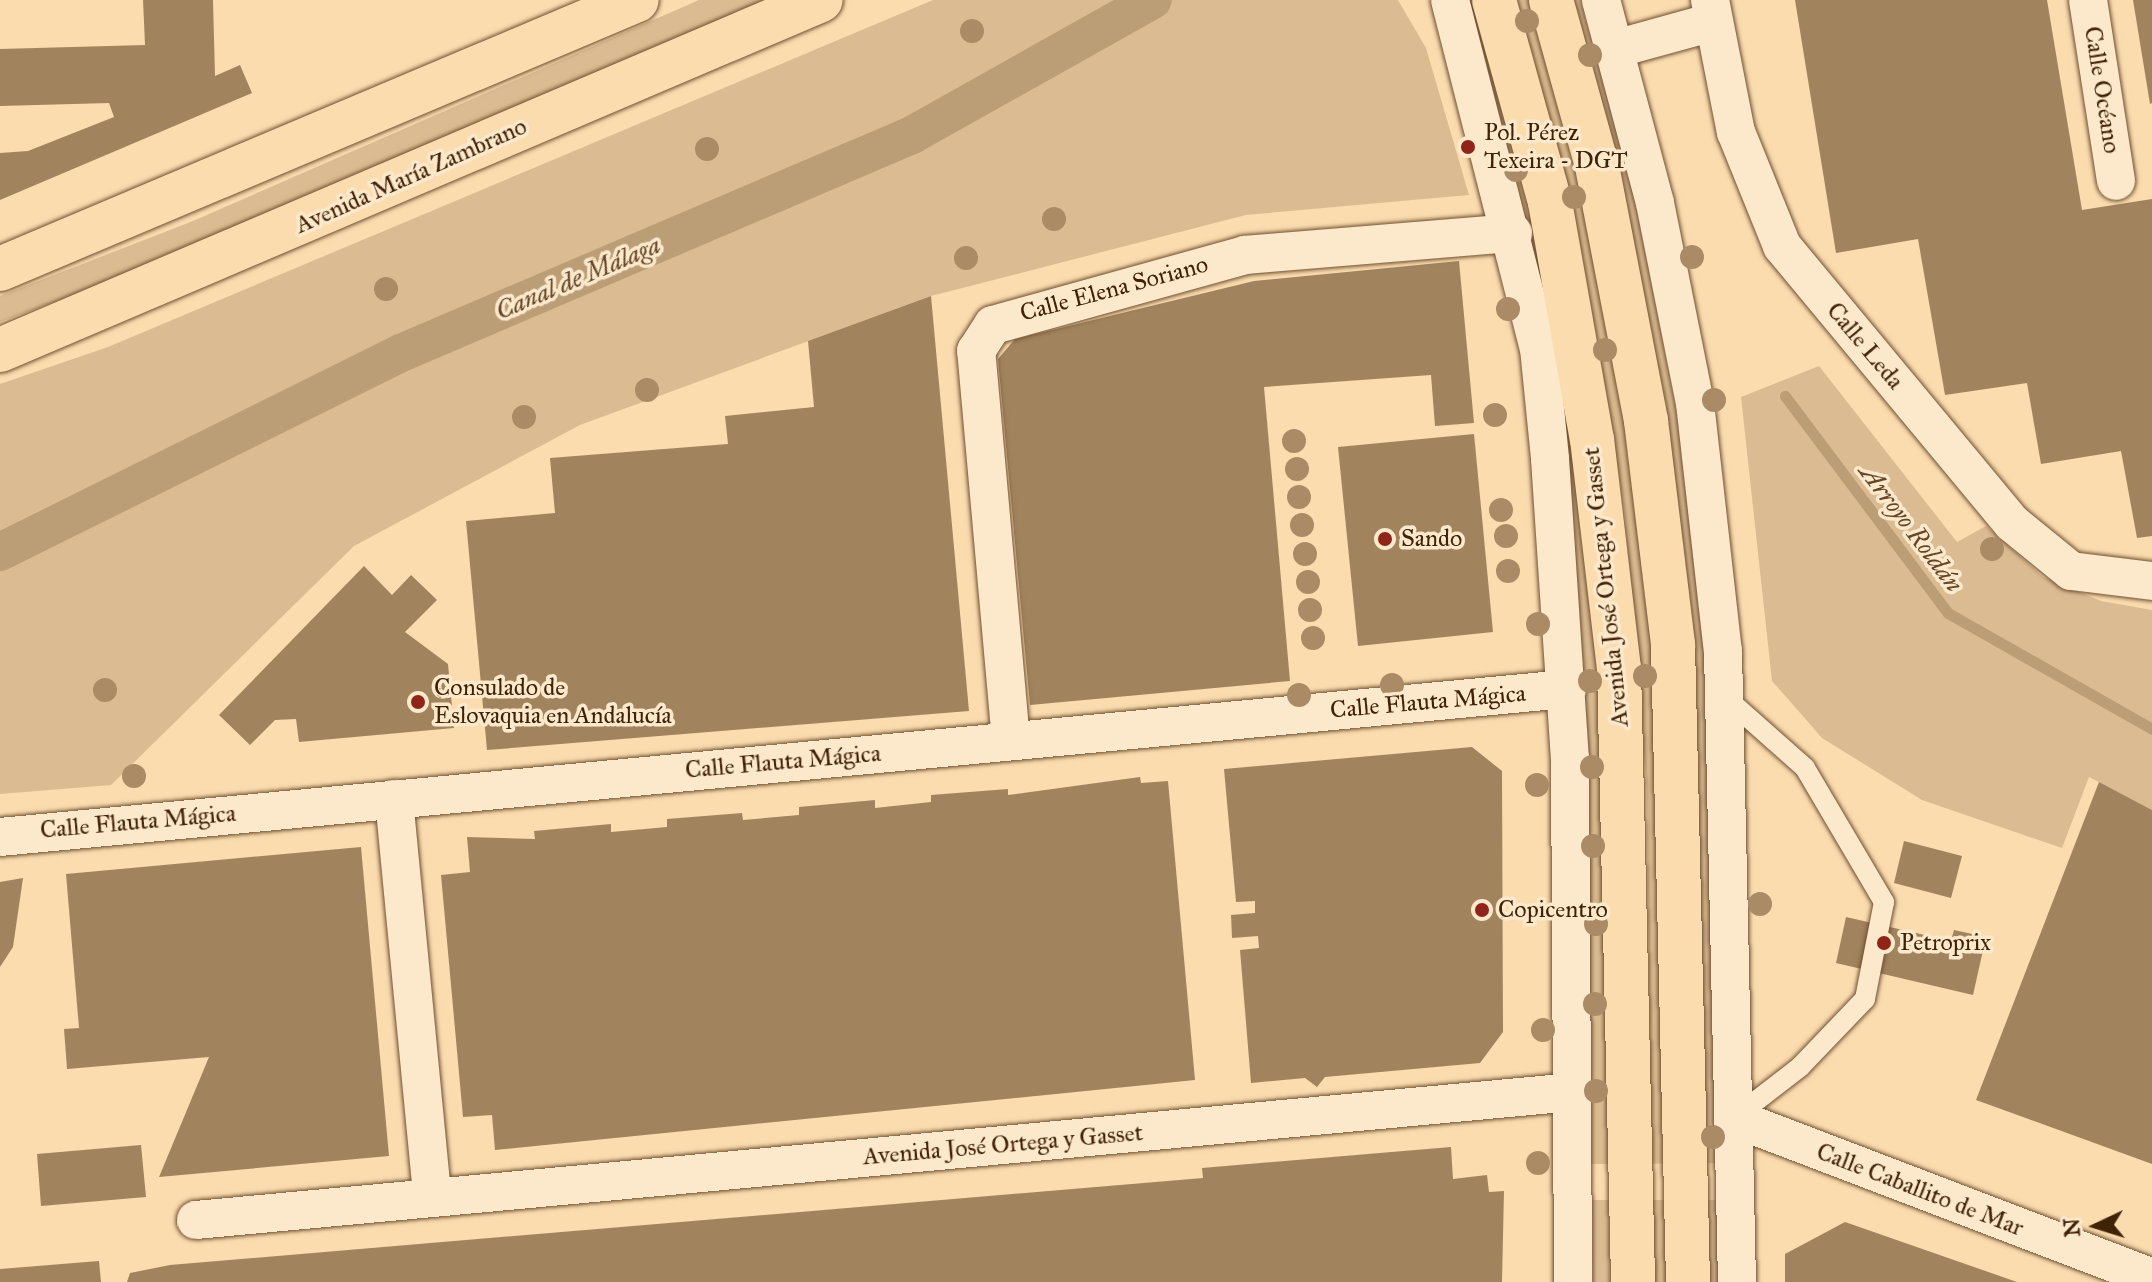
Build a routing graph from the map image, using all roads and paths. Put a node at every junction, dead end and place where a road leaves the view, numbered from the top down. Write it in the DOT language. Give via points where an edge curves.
graph roads {
  1 [pos="821,0"];
  2 [pos="1450,0"];
  3 [pos="1494,0"];
  4 [pos="1551,0"];
  5 [pos="1601,0"];
  6 [pos="2088,0"];
  7 [pos="615,4"];
  8 [pos="1712,11"];
  9 [pos="1615,49"];
  10 [pos="2116,181"];
  11 [pos="1513,233"];
  12 [pos="0,269"];
  13 [pos="0,350"];
  14 [pos="2152,581"];
  15 [pos="1567,689"];
  16 [pos="1724,696"];
  17 [pos="1011,741"];
  18 [pos="394,799"];
  19 [pos="0,837"];
  20 [pos="1574,1092"];
  21 [pos="1734,1118"];
  22 [pos="432,1197"];
  23 [pos="196,1220"];
  24 [pos="2152,1278"];
  25 [pos="1573,1282"];
  26 [pos="1633,1282"];
  27 [pos="1688,1282"];
  28 [pos="1737,1282"];
  1 -- 13 [label="main road, Avenida María Zambrano"];
  2 -- 11 [label="street, Avenida José Ortega y Gasset"];
  3 -- 26 [label="main road, Avenida José Ortega y Gasset" via="1550,202 1592,439 1619,668"];
  4 -- 27 [label="main road" via="1597,166 1646,421 1673,645"];
  5 -- 9 [label="street"];
  6 -- 10 [label="street, Calle Océano"];
  7 -- 12 [label="main road"];
  8 -- 9 [label="street"];
  8 -- 14 [label="street, Calle Leda" via="1736,132 1782,246 2012,523 2071,571"];
  9 -- 16 [label="street" via="1695,403"];
  11 -- 15 [label="street, Avenida José Ortega y Gasset" via="1539,348"];
  11 -- 17 [label="street, Calle Elena Soriano" via="1245,255 993,325 976,351"];
  15 -- 17 [label="street, Calle Flauta Mágica"];
  15 -- 20 [label="street, Avenida José Ortega y Gasset"];
  16 -- 21 [label="street"];
  16 -- 21 [label="lane" via="1805,768 1884,902 1865,999 1800,1067"];
  17 -- 18 [label="street, Calle Flauta Mágica"];
  18 -- 19 [label="street, Calle Flauta Mágica"];
  18 -- 22 [label="street"];
  20 -- 22 [label="street, Avenida José Ortega y Gasset"];
  20 -- 25 [label="street, Avenida José Ortega y Gasset"];
  21 -- 24 [label="street, Calle Caballito de Mar"];
  21 -- 28 [label="street"];
  22 -- 23 [label="street, Avenida José Ortega y Gasset"];
}
